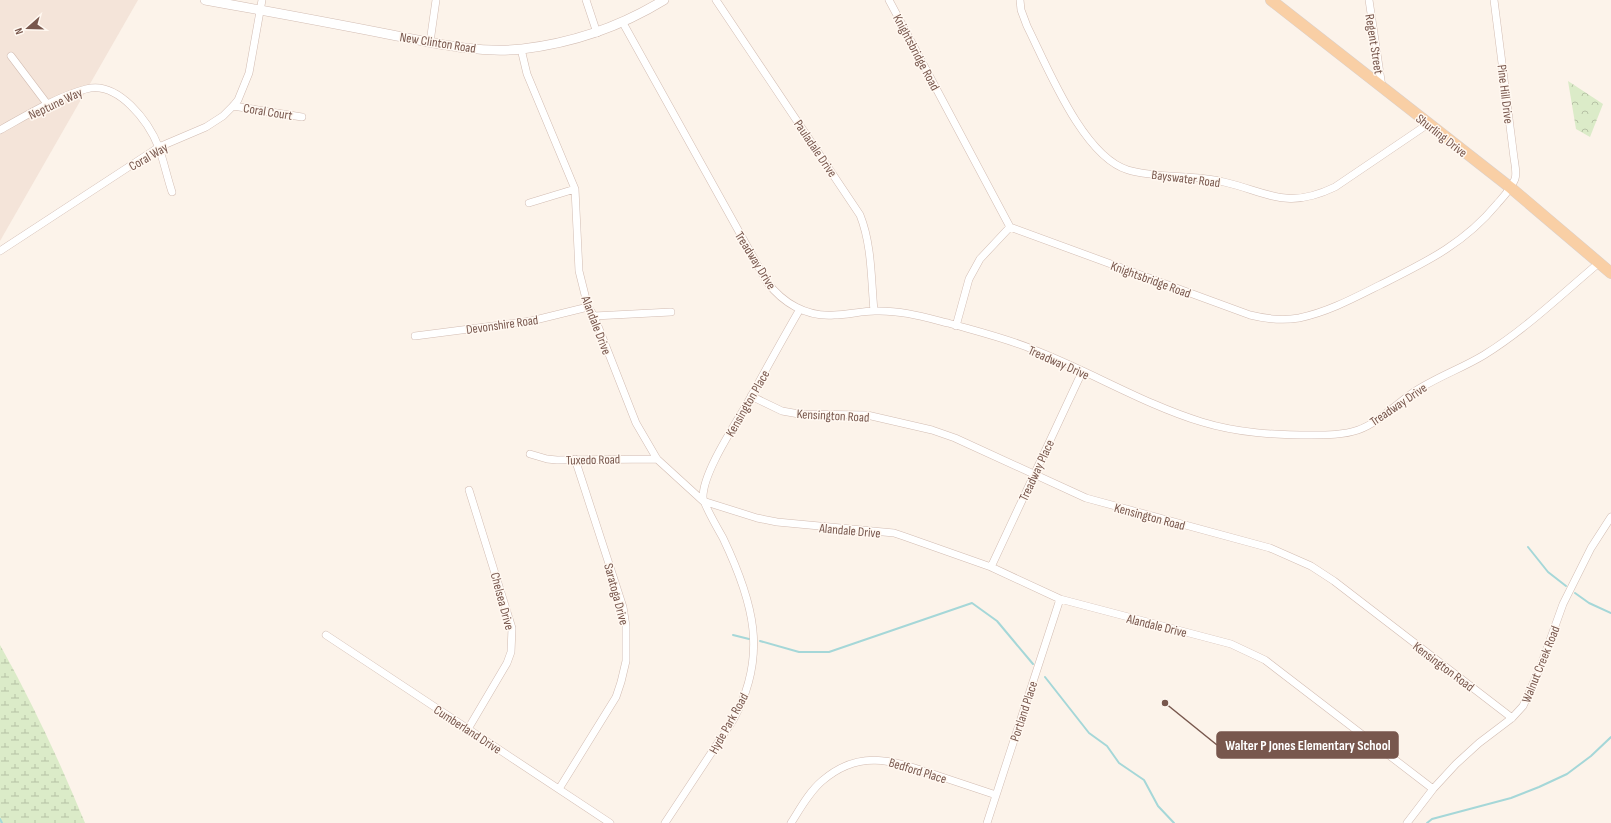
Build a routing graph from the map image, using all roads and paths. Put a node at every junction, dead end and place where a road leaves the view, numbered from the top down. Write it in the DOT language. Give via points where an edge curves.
graph roads {
  1 [pos="205,0"];
  2 [pos="262,0"];
  3 [pos="436,0"];
  4 [pos="586,0"];
  5 [pos="664,0"];
  6 [pos="716,0"];
  7 [pos="889,0"];
  8 [pos="1020,0"];
  9 [pos="1271,0"];
  10 [pos="1369,0"];
  11 [pos="1494,0"];
  12 [pos="260,10"];
  13 [pos="623,23"];
  14 [pos="597,33"];
  15 [pos="430,42"];
  16 [pos="521,49"];
  17 [pos="11,56"];
  18 [pos="1382,87"];
  19 [pos="48,105"];
  20 [pos="233,106"];
  21 [pos="302,117"];
  22 [pos="1428,124"];
  23 [pos="0,130"];
  24 [pos="159,147"];
  25 [pos="1511,188"];
  26 [pos="575,189"];
  27 [pos="172,192"];
  28 [pos="529,203"];
  29 [pos="1010,227"];
  30 [pos="0,251"];
  31 [pos="1600,262"];
  32 [pos="1611,273"];
  33 [pos="588,307"];
  34 [pos="800,309"];
  35 [pos="874,311"];
  36 [pos="671,312"];
  37 [pos="594,316"];
  38 [pos="956,326"];
  39 [pos="415,336"];
  40 [pos="1082,372"];
  41 [pos="751,396"];
  42 [pos="530,454"];
  43 [pos="574,459"];
  44 [pos="657,459"];
  45 [pos="1035,473"];
  46 [pos="469,490"];
  47 [pos="703,501"];
  48 [pos="1611,517"];
  49 [pos="991,567"];
  50 [pos="1060,599"];
  51 [pos="326,635"];
  52 [pos="1512,718"];
  53 [pos="468,729"];
  54 [pos="559,789"];
  55 [pos="1433,789"];
  56 [pos="996,795"];
  57 [pos="610,823"];
  58 [pos="665,823"];
  59 [pos="791,823"];
  60 [pos="987,823"];
  61 [pos="1407,823"];
  1 -- 12 [label="street, New Clinton Road"];
  2 -- 12 [label="street, Coral Way"];
  3 -- 15 [label="street"];
  4 -- 14 [label="street"];
  5 -- 13 [label="street, New Clinton Road"];
  6 -- 35 [label="street, Pauladale Drive" via="860,215 866,230 869,250"];
  7 -- 29 [label="street, Knightsbridge Road"];
  8 -- 22 [label="street, Bayswater Road" via="1027,26 1080,127 1098,151 1127,170 1223,181 1285,199 1305,198 1335,187"];
  9 -- 18 [label="main road, Shurling Drive"];
  10 -- 18 [label="street, Regent Street"];
  11 -- 25 [label="street, Pine Hill Drive" via="1514,158 1515,178"];
  12 -- 15 [label="street, New Clinton Road"];
  12 -- 20 [label="street, Coral Way" via="249,73"];
  13 -- 14 [label="street, New Clinton Road"];
  13 -- 34 [label="street, Treadway Drive" via="767,282 781,298"];
  14 -- 16 [label="street, New Clinton Road"];
  15 -- 16 [label="street, New Clinton Road" via="477,49"];
  16 -- 26 [label="street, Alandale Drive" via="527,74"];
  17 -- 19 [label="street"];
  18 -- 22 [label="main road, Shurling Drive"];
  19 -- 23 [label="street, Neptune Way"];
  19 -- 24 [label="street, Neptune Way" via="87,88 110,91 134,108"];
  20 -- 21 [label="street, Coral Court"];
  20 -- 24 [label="street, Coral Way" via="206,127"];
  22 -- 25 [label="main road, Shurling Drive"];
  24 -- 27 [label="street, Neptune Way"];
  24 -- 30 [label="street, Coral Way"];
  25 -- 29 [label="street, Knightsbridge Road" via="1472,232 1443,252 1335,307 1310,315 1282,319 1250,315"];
  25 -- 31 [label="main road, Shurling Drive"];
  26 -- 28 [label="street"];
  26 -- 33 [label="street, Alandale Drive" via="579,271"];
  29 -- 38 [label="street" via="980,259 969,279"];
  31 -- 32 [label="main road, Shurling Drive"];
  31 -- 40 [label="street, Treadway Drive" via="1485,354 1433,381 1368,425 1347,433 1293,435 1232,430 1200,421"];
  33 -- 37 [label="street, Alandale Drive"];
  33 -- 39 [label="street, Devonshire Road" via="531,321"];
  34 -- 35 [label="street, Treadway Drive" via="833,316"];
  34 -- 41 [label="street, Kensington Place"];
  35 -- 38 [label="street, Treadway Drive" via="913,314"];
  36 -- 37 [label="street"];
  37 -- 44 [label="street, Alandale Drive" via="628,406"];
  38 -- 40 [label="street, Treadway Drive" via="1032,349"];
  40 -- 45 [label="street, Treadway Place"];
  41 -- 45 [label="street, Kensington Road" via="782,411 799,414 867,415 932,430"];
  41 -- 47 [label="street, Kensington Place" via="710,472 704,487"];
  42 -- 43 [label="street, Tuxedo Road" via="547,459"];
  43 -- 44 [label="street, Tuxedo Road"];
  43 -- 54 [label="street, Saratoga Drive" via="622,607 627,638 626,661 616,697"];
  44 -- 47 [label="street, Alandale Drive"];
  45 -- 49 [label="street, Treadway Place"];
  45 -- 52 [label="street, Kensington Road" via="1093,500 1290,555 1334,582"];
  46 -- 53 [label="street, Chelsea Drive" via="512,628 511,652 507,663"];
  47 -- 49 [label="street, Alandale Drive" via="777,522 894,533"];
  47 -- 58 [label="street, Hyde Park Road" via="725,543 745,594 754,632 753,666 744,697 733,720"];
  48 -- 52 [label="street, Walnut Creek Road" via="1591,548 1574,582 1523,706"];
  49 -- 50 [label="street, Alandale Drive"];
  50 -- 55 [label="street, Alandale Drive" via="1248,651 1265,660"];
  50 -- 56 [label="street, Portland Place"];
  51 -- 53 [label="street, Cumberland Drive"];
  52 -- 55 [label="street, Walnut Creek Road" via="1456,764"];
  53 -- 54 [label="street, Cumberland Drive"];
  54 -- 57 [label="street, Cumberland Drive"];
  55 -- 61 [label="street, Walnut Creek Road"];
  56 -- 59 [label="street, Bedford Place" via="901,763 886,760 861,761 836,771 820,782"];
  56 -- 60 [label="street, Portland Place"];
}
